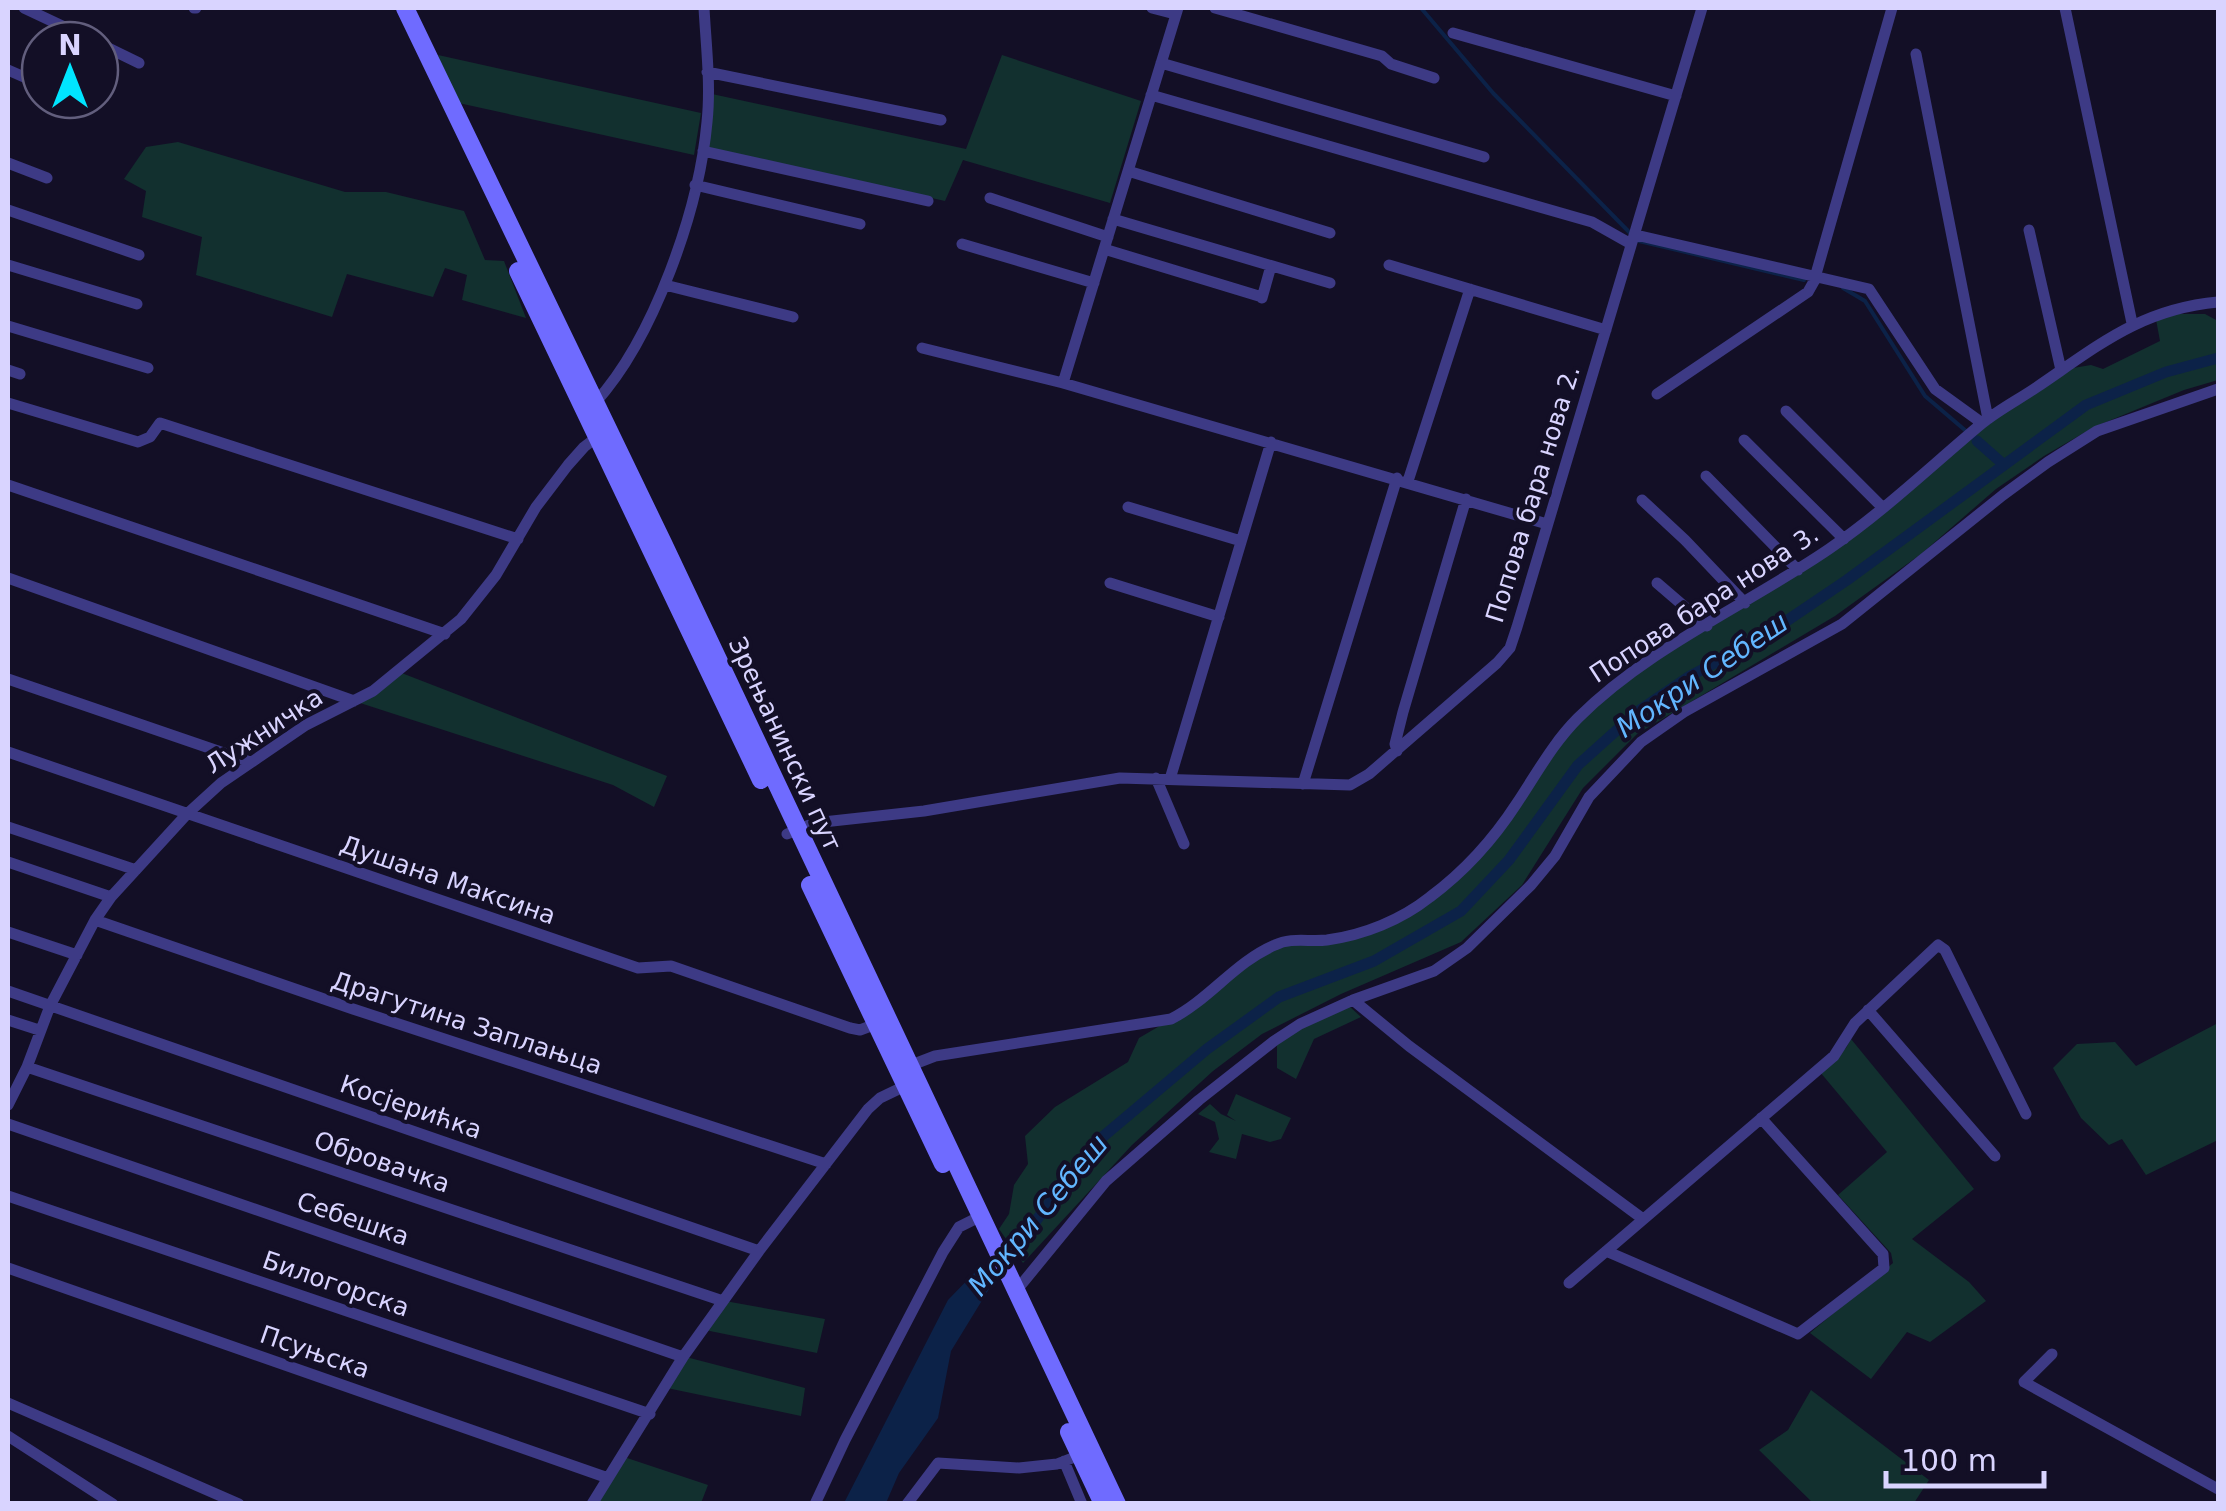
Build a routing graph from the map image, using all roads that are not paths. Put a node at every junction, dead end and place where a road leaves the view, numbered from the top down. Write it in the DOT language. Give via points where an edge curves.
graph roads {
  1 [pos="24,8"];
  2 [pos="392,8"];
  3 [pos="405,8"];
  4 [pos="704,8"];
  5 [pos="1152,8"];
  6 [pos="1215,8"];
  7 [pos="1702,8"];
  8 [pos="1892,8"];
  9 [pos="2065,8"];
  10 [pos="1176,11"];
  11 [pos="50,20"];
  12 [pos="1452,33"];
  13 [pos="120,54"];
  14 [pos="1916,54"];
  15 [pos="139,63"];
  16 [pos="1160,64"];
  17 [pos="707,72"];
  18 [pos="1434,78"];
  19 [pos="1151,96"];
  20 [pos="1676,96"];
  21 [pos="940,120"];
  22 [pos="703,150"];
  23 [pos="1484,157"];
  24 [pos="8,163"];
  25 [pos="1128,170"];
  26 [pos="47,178"];
  27 [pos="695,185"];
  28 [pos="990,198"];
  29 [pos="928,200"];
  30 [pos="8,210"];
  31 [pos="1113,219"];
  32 [pos="860,224"];
  33 [pos="2028,230"];
  34 [pos="1330,233"];
  35 [pos="1634,240"];
  36 [pos="1106,243"];
  37 [pos="962,244"];
  38 [pos="139,256"];
  39 [pos="1389,264"];
  40 [pos="8,265"];
  41 [pos="1271,266"];
  42 [pos="1816,278"];
  43 [pos="1094,283"];
  44 [pos="1330,283"];
  45 [pos="665,286"];
  46 [pos="1470,289"];
  47 [pos="2218,302"];
  48 [pos="137,304"];
  49 [pos="793,317"];
  50 [pos="2132,323"];
  51 [pos="8,326"];
  52 [pos="1606,330"];
  53 [pos="922,348"];
  54 [pos="148,368"];
  55 [pos="2061,370"];
  56 [pos="1063,383"];
  57 [pos="2218,390"];
  58 [pos="1657,394"];
  59 [pos="8,402"];
  60 [pos="595,403"];
  61 [pos="1786,411"];
  62 [pos="1985,421"];
  63 [pos="598,437"];
  64 [pos="1744,440"];
  65 [pos="1271,442"];
  66 [pos="1706,476"];
  67 [pos="1402,480"];
  68 [pos="8,485"];
  69 [pos="1466,499"];
  70 [pos="1642,500"];
  71 [pos="1128,507"];
  72 [pos="1883,508"];
  73 [pos="1547,524"];
  74 [pos="518,539"];
  75 [pos="1844,539"];
  76 [pos="1242,542"];
  77 [pos="1798,570"];
  78 [pos="8,578"];
  79 [pos="1110,583"];
  80 [pos="1657,583"];
  81 [pos="1745,603"];
  82 [pos="1219,617"];
  83 [pos="1707,626"];
  84 [pos="445,634"];
  85 [pos="8,679"];
  86 [pos="354,702"];
  87 [pos="1397,750"];
  88 [pos="8,752"];
  89 [pos="250,762"];
  90 [pos="1156,778"];
  91 [pos="1170,779"];
  92 [pos="1303,784"];
  93 [pos="187,814"];
  94 [pos="8,827"];
  95 [pos="792,832"];
  96 [pos="1184,844"];
  97 [pos="8,862"];
  98 [pos="136,870"];
  99 [pos="111,897"];
  100 [pos="95,920"];
  101 [pos="8,932"];
  102 [pos="77,955"];
  103 [pos="8,991"];
  104 [pos="1353,1000"];
  105 [pos="50,1006"];
  106 [pos="1868,1010"];
  107 [pos="8,1020"];
  108 [pos="876,1024"];
  109 [pos="39,1030"];
  110 [pos="910,1066"];
  111 [pos="26,1067"];
  112 [pos="12,1086"];
  113 [pos="905,1086"];
  114 [pos="8,1105"];
  115 [pos="2026,1114"];
  116 [pos="1761,1118"];
  117 [pos="8,1124"];
  118 [pos="1995,1156"];
  119 [pos="826,1164"];
  120 [pos="8,1196"];
  121 [pos="976,1218"];
  122 [pos="1643,1219"];
  123 [pos="758,1251"];
  124 [pos="1606,1251"];
  125 [pos="8,1268"];
  126 [pos="1002,1275"];
  127 [pos="1568,1283"];
  128 [pos="1016,1291"];
  129 [pos="722,1300"];
  130 [pos="2052,1354"];
  131 [pos="683,1357"];
  132 [pos="8,1403"];
  133 [pos="650,1414"];
  134 [pos="8,1436"];
  135 [pos="1072,1458"];
  136 [pos="608,1478"];
  137 [pos="2218,1489"];
  138 [pos="113,1504"];
  139 [pos="239,1504"];
  140 [pos="592,1504"];
  141 [pos="815,1504"];
  142 [pos="907,1504"];
  143 [pos="1082,1504"];
  144 [pos="1103,1504"];
  145 [pos="1117,1504"];
  1 -- 11 [label="street"];
  2 -- 63 [label="main road, Зрењанински пут"];
  3 -- 60 [label="main road, Зрењанински пут"];
  4 -- 17 [label="street"];
  5 -- 10 [label="street"];
  6 -- 18 [label="street" via="1382,56"];
  7 -- 20 [label="street, Попова бара нова 2."];
  8 -- 42 [label="street"];
  9 -- 50 [label="street"];
  10 -- 16 [label="street"];
  12 -- 20 [label="street"];
  13 -- 15 [label="street"];
  14 -- 62 [label="street"];
  16 -- 19 [label="street"];
  16 -- 23 [label="street"];
  17 -- 21 [label="street"];
  17 -- 22 [label="street"];
  19 -- 25 [label="street"];
  19 -- 35 [label="street" via="1592,222"];
  20 -- 35 [label="street, Попова бара нова 2."];
  22 -- 27 [label="street"];
  22 -- 29 [label="street"];
  24 -- 26 [label="street"];
  25 -- 31 [label="street"];
  25 -- 34 [label="street"];
  27 -- 32 [label="street"];
  27 -- 45 [label="street"];
  28 -- 36 [label="street"];
  30 -- 38 [label="street"];
  31 -- 36 [label="street"];
  31 -- 41 [label="street"];
  33 -- 55 [label="street"];
  35 -- 42 [label="street"];
  35 -- 52 [label="street, Попова бара нова 2."];
  36 -- 41 [label="street" via="1262,298"];
  36 -- 43 [label="street"];
  37 -- 43 [label="street"];
  39 -- 46 [label="street"];
  40 -- 48 [label="street"];
  41 -- 44 [label="street"];
  42 -- 58 [label="street"];
  42 -- 62 [label="street" via="1869,289 1935,389"];
  43 -- 56 [label="street"];
  45 -- 49 [label="street"];
  45 -- 60 [label="street"];
  46 -- 52 [label="street"];
  46 -- 67 [label="street"];
  47 -- 50 [label="street, Попова бара нова 3."];
  50 -- 55 [label="street, Попова бара нова 3."];
  51 -- 54 [label="street"];
  52 -- 73 [label="street, Попова бара нова 2."];
  53 -- 56 [label="street"];
  55 -- 62 [label="street, Попова бара нова 3."];
  56 -- 65 [label="street"];
  57 -- 104 [label="street" via="2097,431 2003,495 1842,624 1640,742 1590,798 1531,885 1467,948 1420,977"];
  59 -- 74 [label="street" via="138,442 160,423"];
  60 -- 95 [label="main road, Зрењанински пут"];
  61 -- 72 [label="street"];
  62 -- 72 [label="street, Попова бара нова 3."];
  63 -- 74 [label="street, Лужничка" via="576,454"];
  63 -- 95 [label="main road, Зрењанински пут"];
  64 -- 75 [label="street"];
  65 -- 67 [label="street"];
  65 -- 76 [label="street"];
  66 -- 77 [label="street"];
  67 -- 69 [label="street"];
  67 -- 92 [label="street"];
  68 -- 84 [label="street"];
  69 -- 73 [label="street"];
  69 -- 87 [label="street"];
  70 -- 81 [label="street"];
  71 -- 76 [label="street"];
  72 -- 75 [label="street, Попова бара нова 3."];
  73 -- 87 [label="street, Попова бара нова 2." via="1506,655"];
  74 -- 84 [label="street, Лужничка" via="480,598"];
  75 -- 77 [label="street, Попова бара нова 3."];
  76 -- 82 [label="street"];
  77 -- 81 [label="street, Попова бара нова 3."];
  78 -- 86 [label="street"];
  79 -- 82 [label="street"];
  80 -- 83 [label="street"];
  81 -- 83 [label="street, Попова бара нова 3."];
  82 -- 91 [label="street"];
  83 -- 110 [label="street, Попова бара нова 3." via="1579,717 1473,861 1400,918 1328,940 1277,944 1171,1019 935,1056"];
  84 -- 86 [label="street, Лужничка"];
  85 -- 89 [label="street"];
  86 -- 89 [label="street, Лужничка"];
  87 -- 92 [label="street, Попова бара нова 2." via="1356,783"];
  88 -- 93 [label="street, Душана Максина"];
  89 -- 93 [label="street, Лужничка"];
  90 -- 91 [label="street, Попова бара нова 2."];
  90 -- 95 [label="street, Попова бара нова 2." via="814,823"];
  90 -- 96 [label="street"];
  91 -- 92 [label="street, Попова бара нова 2."];
  93 -- 98 [label="street, Лужничка"];
  93 -- 108 [label="street, Душана Максина" via="638,968 670,966 850,1028"];
  94 -- 98 [label="street"];
  95 -- 108 [label="main road, Зрењанински пут"];
  95 -- 110 [label="main road, Зрењанински пут"];
  97 -- 99 [label="street"];
  98 -- 99 [label="street, Лужничка"];
  99 -- 100 [label="street, Лужничка"];
  100 -- 102 [label="street, Лужничка"];
  100 -- 119 [label="street, Драгутина Заплањца"];
  101 -- 102 [label="street"];
  102 -- 105 [label="street, Лужничка"];
  103 -- 105 [label="street, Косјерићка"];
  104 -- 122 [label="street"];
  104 -- 128 [label="street" via="1274,1041 1160,1134 1106,1181"];
  105 -- 109 [label="street, Лужничка"];
  105 -- 123 [label="street, Косјерићка"];
  106 -- 115 [label="street" via="1940,945"];
  106 -- 116 [label="street" via="1838,1052"];
  106 -- 118 [label="street"];
  107 -- 109 [label="street"];
  108 -- 113 [label="main road, Зрењанински пут"];
  109 -- 111 [label="street, Лужничка"];
  110 -- 121 [label="main road, Зрењанински пут"];
  111 -- 112 [label="street, Лужничка"];
  111 -- 129 [label="street, Обровачка"];
  112 -- 114 [label="street, Лужничка"];
  113 -- 119 [label="street" via="868,1109"];
  113 -- 121 [label="main road, Зрењанински пут"];
  116 -- 122 [label="street"];
  116 -- 124 [label="street" via="1883,1254 1884,1268 1798,1334"];
  117 -- 131 [label="street, Себешка"];
  119 -- 123 [label="street"];
  120 -- 133 [label="street, Билогорска"];
  121 -- 126 [label="main road, Зрењанински пут"];
  121 -- 141 [label="street" via="957,1230 943,1252"];
  122 -- 124 [label="street"];
  123 -- 129 [label="street"];
  124 -- 127 [label="street"];
  125 -- 136 [label="street, Псуњска"];
  126 -- 128 [label="main road, Зрењанински пут"];
  126 -- 135 [label="main road, Зрењанински пут"];
  128 -- 145 [label="main road, Зрењанински пут"];
  129 -- 131 [label="street"];
  130 -- 137 [label="street" via="2024,1382"];
  131 -- 133 [label="street"];
  132 -- 139 [label="street"];
  133 -- 136 [label="street"];
  134 -- 138 [label="street"];
  135 -- 142 [label="street" via="998,1469 938,1463"];
  135 -- 143 [label="street"];
  135 -- 144 [label="main road, Зрењанински пут"];
  136 -- 140 [label="street"];
}
